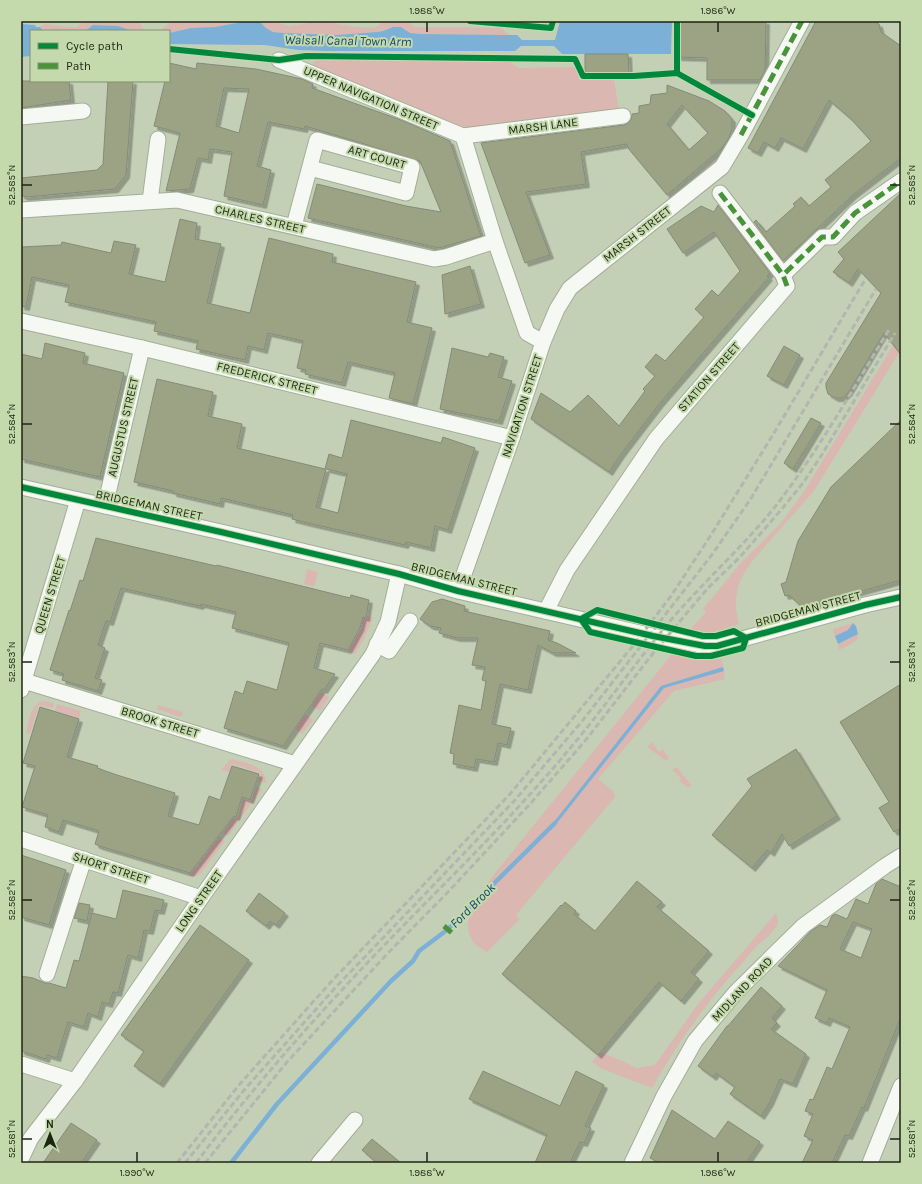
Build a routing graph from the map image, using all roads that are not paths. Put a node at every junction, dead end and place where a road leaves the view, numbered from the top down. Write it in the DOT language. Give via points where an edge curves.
graph roads {
  1 [pos="802,21"];
  2 [pos="279,60"];
  3 [pos="83,112"];
  4 [pos="623,116"];
  5 [pos="21,117"];
  6 [pos="463,136"];
  7 [pos="158,139"];
  8 [pos="310,168"];
  9 [pos="901,181"];
  10 [pos="720,194"];
  11 [pos="150,201"];
  12 [pos="21,210"];
  13 [pos="294,226"];
  14 [pos="495,241"];
  15 [pos="785,280"];
  16 [pos="21,321"];
  17 [pos="543,342"];
  18 [pos="142,348"];
  19 [pos="512,438"];
  20 [pos="21,487"];
  21 [pos="78,500"];
  22 [pos="105,506"];
  23 [pos="399,574"];
  24 [pos="458,591"];
  25 [pos="901,597"];
  26 [pos="546,611"];
  27 [pos="410,621"];
  28 [pos="377,644"];
  29 [pos="22,684"];
  30 [pos="295,764"];
  31 [pos="21,839"];
  32 [pos="901,856"];
  33 [pos="84,859"];
  34 [pos="201,898"];
  35 [pos="47,974"];
  36 [pos="21,1064"];
  37 [pos="75,1081"];
  38 [pos="901,1086"];
  39 [pos="355,1120"];
  40 [pos="21,1159"];
  41 [pos="320,1163"];
  42 [pos="632,1163"];
  43 [pos="870,1163"];
  1 -- 17 [label="street, MARSH STREET" via="722,167 570,288 557,309"];
  2 -- 6 [label="street, UPPER NAVIGATION STREET"];
  3 -- 5 [label="street"];
  4 -- 6 [label="street, MARSH LANE"];
  6 -- 14 [label="street, NAVIGATION STREET"];
  7 -- 11 [label="street"];
  8 -- 8 [label="street, ART COURT" via="317,140 412,168 406,194"];
  8 -- 13 [label="street, ART COURT"];
  9 -- 15 [label="street, STATION STREET" via="855,213 833,237 822,237"];
  10 -- 15 [label="street"];
  11 -- 12 [label="street, CHARLES STREET"];
  11 -- 13 [label="street, CHARLES STREET" via="177,200"];
  13 -- 14 [label="street, CHARLES STREET" via="434,259"];
  14 -- 17 [label="street, NAVIGATION STREET" via="527,333"];
  15 -- 26 [label="street, STATION STREET" via="656,439 567,570"];
  16 -- 18 [label="street, FREDERICK STREET"];
  17 -- 19 [label="street, NAVIGATION STREET"];
  18 -- 19 [label="street, FREDERICK STREET"];
  18 -- 22 [label="street, AUGUSTUS STREET"];
  19 -- 24 [label="street, NAVIGATION STREET"];
  20 -- 21 [label="street, BRIDGEMAN STREET"];
  21 -- 22 [label="street, BRIDGEMAN STREET"];
  21 -- 29 [label="street, QUEEN STREET"];
  22 -- 23 [label="street, BRIDGEMAN STREET"];
  23 -- 24 [label="street, BRIDGEMAN STREET"];
  23 -- 28 [label="street, LONG STREET" via="388,622"];
  24 -- 26 [label="street, BRIDGEMAN STREET"];
  25 -- 26 [label="street, BRIDGEMAN STREET" via="711,647"];
  27 -- 28 [label="street" via="389,651"];
  28 -- 30 [label="street, LONG STREET" via="373,654"];
  29 -- 30 [label="street, BROOK STREET"];
  30 -- 34 [label="street, LONG STREET"];
  31 -- 33 [label="street, SHORT STREET"];
  32 -- 42 [label="street, MIDLAND ROAD" via="803,926 736,992 694,1041"];
  33 -- 34 [label="street, SHORT STREET"];
  33 -- 35 [label="street"];
  34 -- 37 [label="street, LONG STREET"];
  36 -- 37 [label="street"];
  37 -- 40 [label="street, LONG STREET" via="31,1138"];
  38 -- 43 [label="street"];
  39 -- 41 [label="street"];
}
